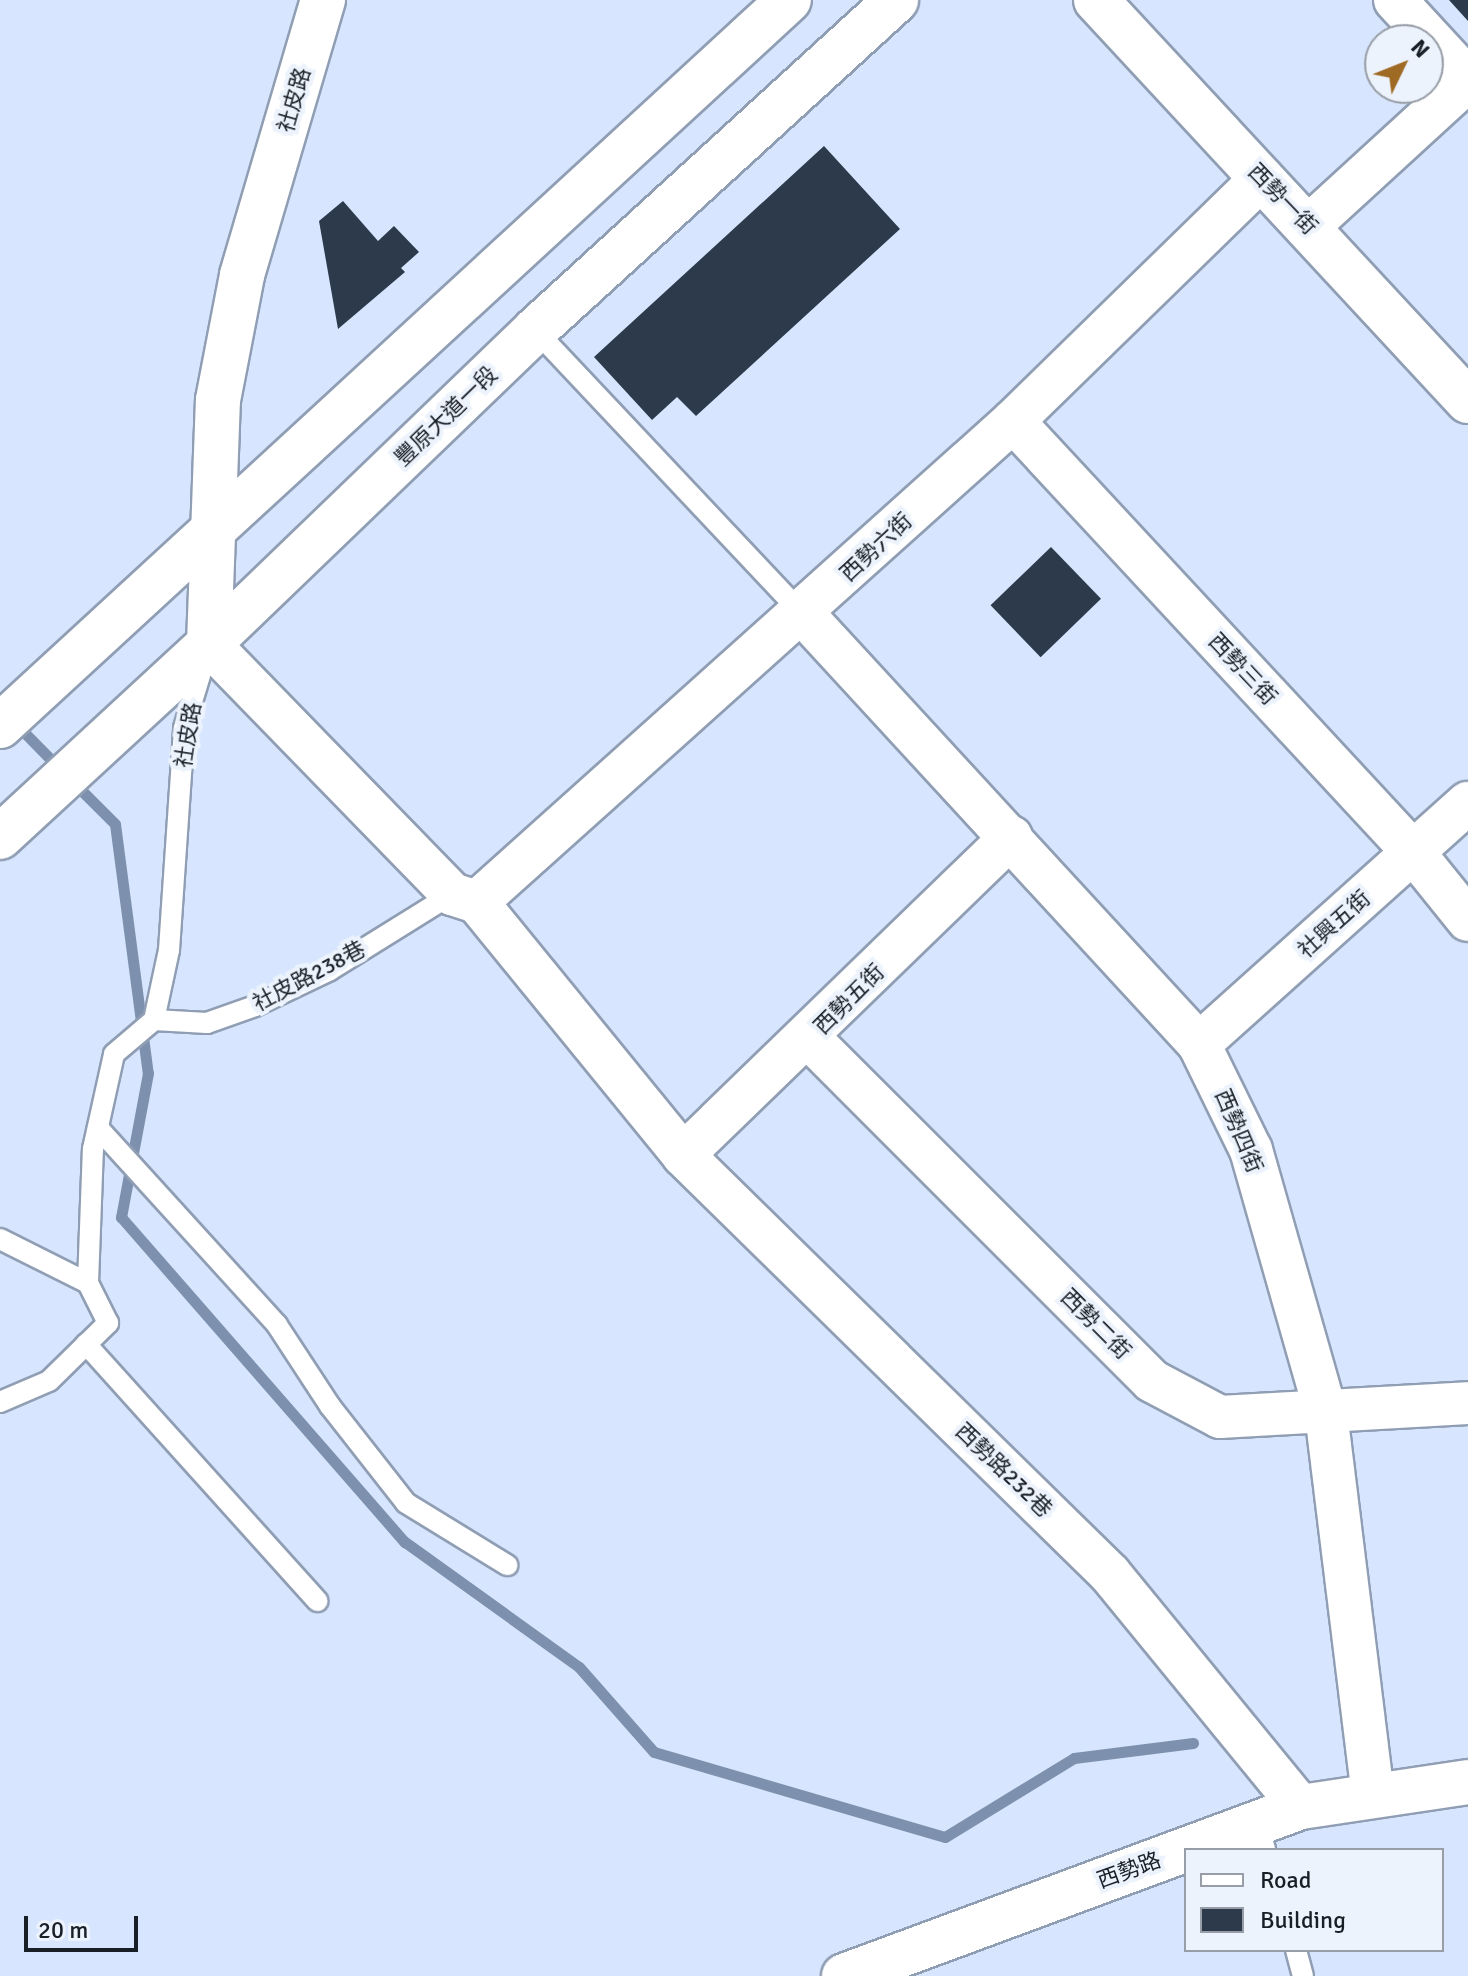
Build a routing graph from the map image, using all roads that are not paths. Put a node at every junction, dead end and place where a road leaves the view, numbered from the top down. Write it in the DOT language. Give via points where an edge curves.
graph roads {
  1 [pos="323,0"];
  2 [pos="789,0"];
  3 [pos="896,0"];
  4 [pos="1096,0"];
  5 [pos="1395,0"];
  6 [pos="1468,80"];
  7 [pos="1262,178"];
  8 [pos="1310,225"];
  9 [pos="535,330"];
  10 [pos="1468,401"];
  11 [pos="1013,421"];
  12 [pos="217,529"];
  13 [pos="803,614"];
  14 [pos="209,644"];
  15 [pos="0,726"];
  16 [pos="1468,803"];
  17 [pos="0,837"];
  18 [pos="1011,837"];
  19 [pos="1414,853"];
  20 [pos="464,898"];
  21 [pos="1468,920"];
  22 [pos="154,1020"];
  23 [pos="809,1038"];
  24 [pos="1199,1044"];
  25 [pos="98,1128"];
  26 [pos="683,1155"];
  27 [pos="0,1239"];
  28 [pos="88,1283"];
  29 [pos="86,1344"];
  30 [pos="0,1402"];
  31 [pos="1468,1403"];
  32 [pos="1326,1413"];
  33 [pos="507,1565"];
  34 [pos="317,1601"];
  35 [pos="1468,1782"];
  36 [pos="1373,1795"];
  37 [pos="1301,1807"];
  38 [pos="1261,1836"];
  39 [pos="1225,1848"];
  40 [pos="1184,1862"];
  41 [pos="1297,1952"];
  42 [pos="844,1976"];
  43 [pos="1303,1976"];
  1 -- 12 [label="street, 社皮路" via="242,275 218,400"];
  2 -- 12 [label="street"];
  3 -- 9 [label="street, 豐原大道一段"];
  4 -- 7 [label="street, 西勢一街"];
  5 -- 6 [label="street"];
  6 -- 8 [label="street"];
  7 -- 8 [label="street, 西勢一街"];
  7 -- 11 [label="street, 西勢六街"];
  8 -- 10 [label="street, 西勢一街"];
  9 -- 13 [label="lane"];
  9 -- 14 [label="street, 豐原大道一段"];
  11 -- 13 [label="street, 西勢六街"];
  11 -- 19 [label="street, 西勢三街"];
  12 -- 14 [label="street, 社皮路"];
  12 -- 15 [label="street"];
  13 -- 18 [label="street, 西勢四街"];
  13 -- 20 [label="street, 西勢六街"];
  14 -- 17 [label="street, 豐原大道一段"];
  14 -- 20 [label="street, 西勢路232巷"];
  14 -- 22 [label="lane, 社皮路" via="184,728 169,950"];
  16 -- 19 [label="street, 社興五街"];
  18 -- 23 [label="street, 西勢五街"];
  18 -- 24 [label="street, 西勢四街"];
  19 -- 21 [label="street, 西勢三街"];
  19 -- 24 [label="street, 社興五街"];
  20 -- 22 [label="lane, 社皮路238巷" via="255,1006 207,1023"];
  20 -- 26 [label="street, 西勢路232巷"];
  22 -- 25 [label="lane" via="114,1054"];
  23 -- 26 [label="street, 西勢五街"];
  23 -- 32 [label="street, 西勢二街" via="1152,1381 1220,1417"];
  24 -- 32 [label="street, 西勢四街" via="1251,1150"];
  25 -- 28 [label="lane"];
  25 -- 33 [label="lane" via="277,1325 330,1406 406,1503"];
  26 -- 37 [label="street, 西勢路232巷" via="1110,1574"];
  27 -- 28 [label="lane"];
  28 -- 29 [label="lane" via="108,1323"];
  29 -- 30 [label="lane" via="49,1381"];
  29 -- 34 [label="lane"];
  31 -- 32 [label="street, 西勢二街"];
  32 -- 36 [label="street, 西勢四街"];
  35 -- 36 [label="street, 西勢路"];
  36 -- 37 [label="street, 西勢路"];
  37 -- 38 [label="street, 西勢路"];
  38 -- 39 [label="street, 西勢路"];
  40 -- 42 [label="street, 西勢路"];
  41 -- 43 [label="lane"];
}
